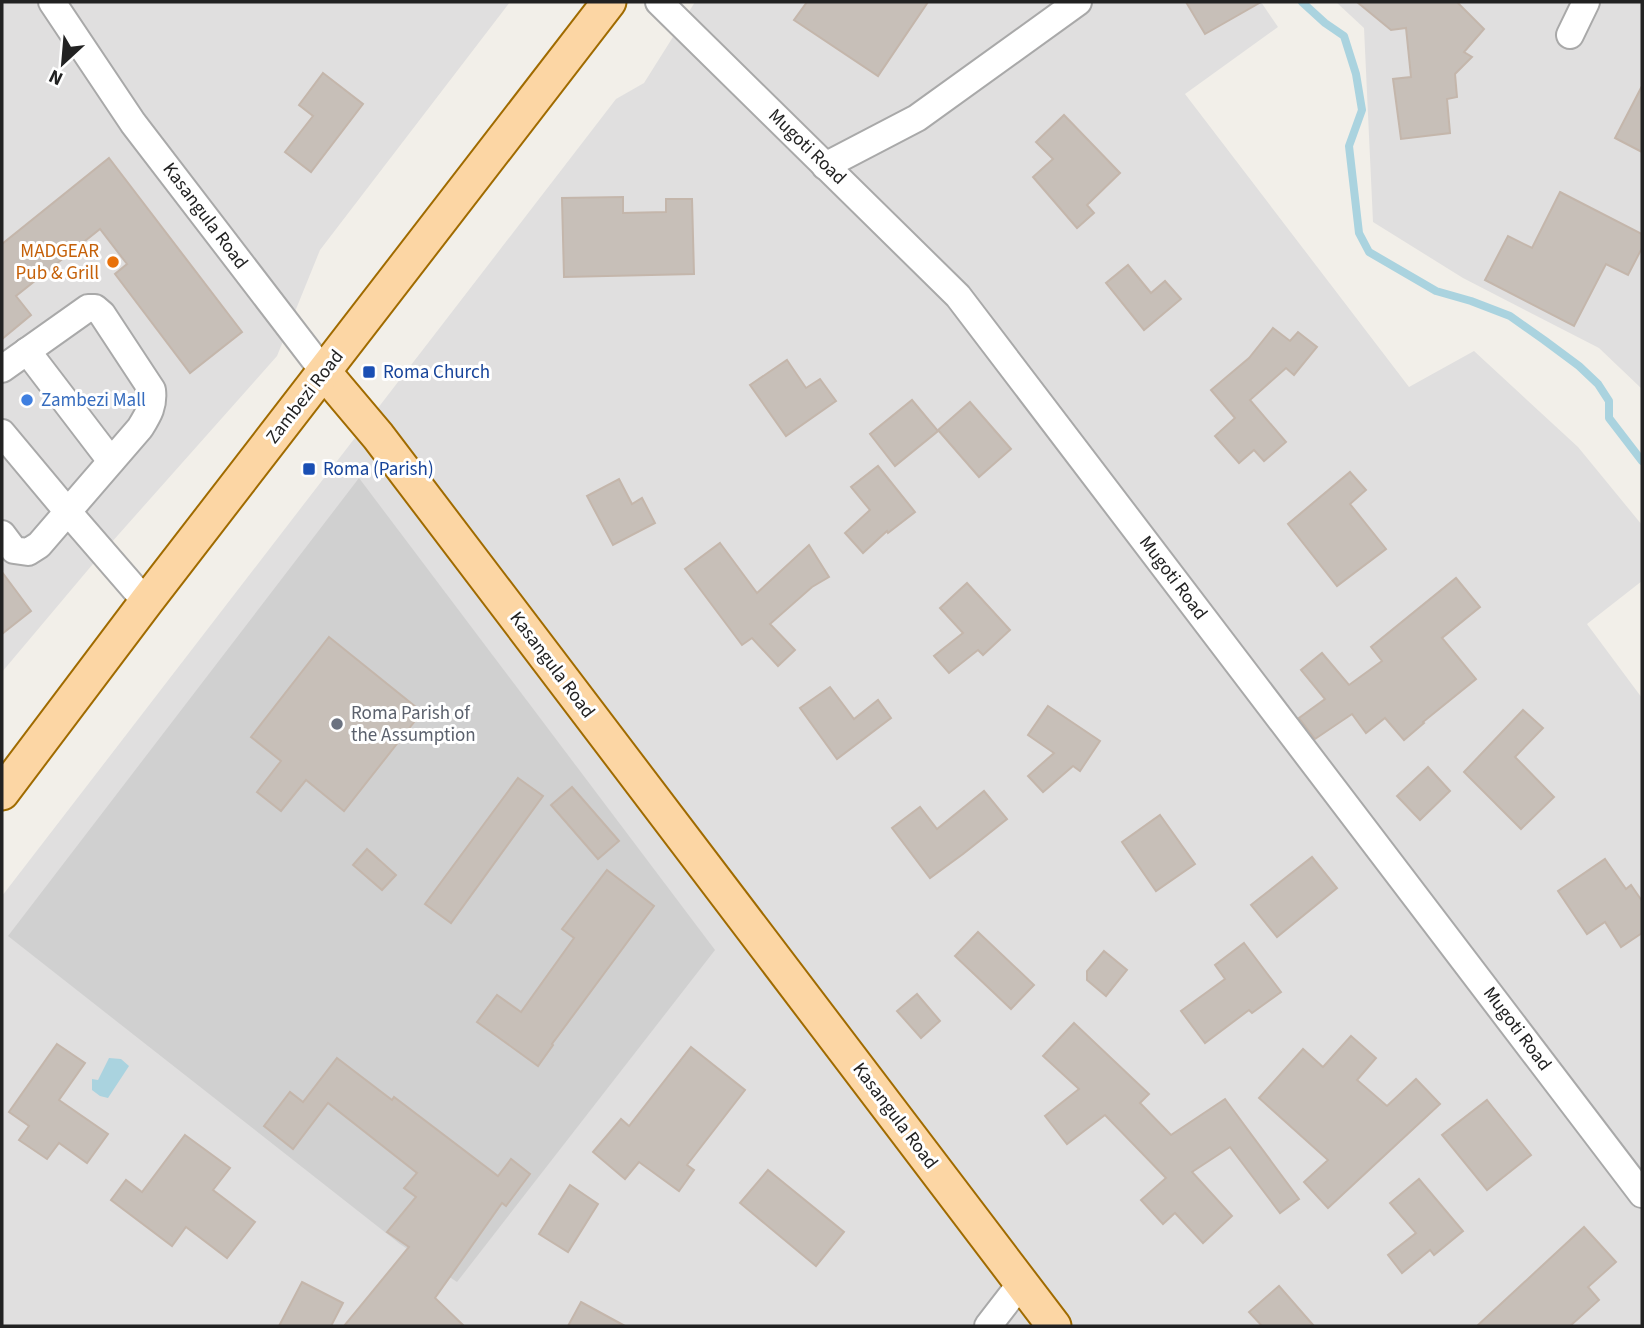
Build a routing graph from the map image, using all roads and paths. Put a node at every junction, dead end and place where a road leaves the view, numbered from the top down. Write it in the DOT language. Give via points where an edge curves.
graph roads {
  1 [pos="51,2"];
  2 [pos="609,2"];
  3 [pos="659,2"];
  4 [pos="1078,2"];
  5 [pos="1586,2"];
  6 [pos="1570,35"];
  7 [pos="825,166"];
  8 [pos="27,351"];
  9 [pos="2,369"];
  10 [pos="324,372"];
  11 [pos="2,433"];
  12 [pos="111,461"];
  13 [pos="68,512"];
  14 [pos="2,534"];
  15 [pos="146,602"];
  16 [pos="2,793"];
  17 [pos="1642,1194"];
  18 [pos="1022,1282"];
  19 [pos="988,1326"];
  20 [pos="1054,1326"];
  1 -- 10 [label="street, Kasangula Road" via="133,123"];
  2 -- 10 [label="main road, Zambezi Road"];
  3 -- 7 [label="street, Mugoti Road"];
  4 -- 7 [label="street" via="917,118"];
  5 -- 6 [label="street"];
  7 -- 17 [label="street, Mugoti Road" via="958,296"];
  8 -- 9 [label="street"];
  8 -- 12 [label="street"];
  8 -- 12 [label="street" via="88,308 102,314 152,390 153,400 140,428"];
  10 -- 15 [label="main road, Zambezi Road"];
  10 -- 18 [label="main road, Kasangula Road" via="378,436"];
  11 -- 13 [label="street"];
  12 -- 13 [label="street"];
  13 -- 14 [label="street" via="28,552 14,550"];
  13 -- 15 [label="street"];
  15 -- 16 [label="main road, Zambezi Road"];
  18 -- 19 [label="street"];
  18 -- 20 [label="main road, Kasangula Road"];
}
